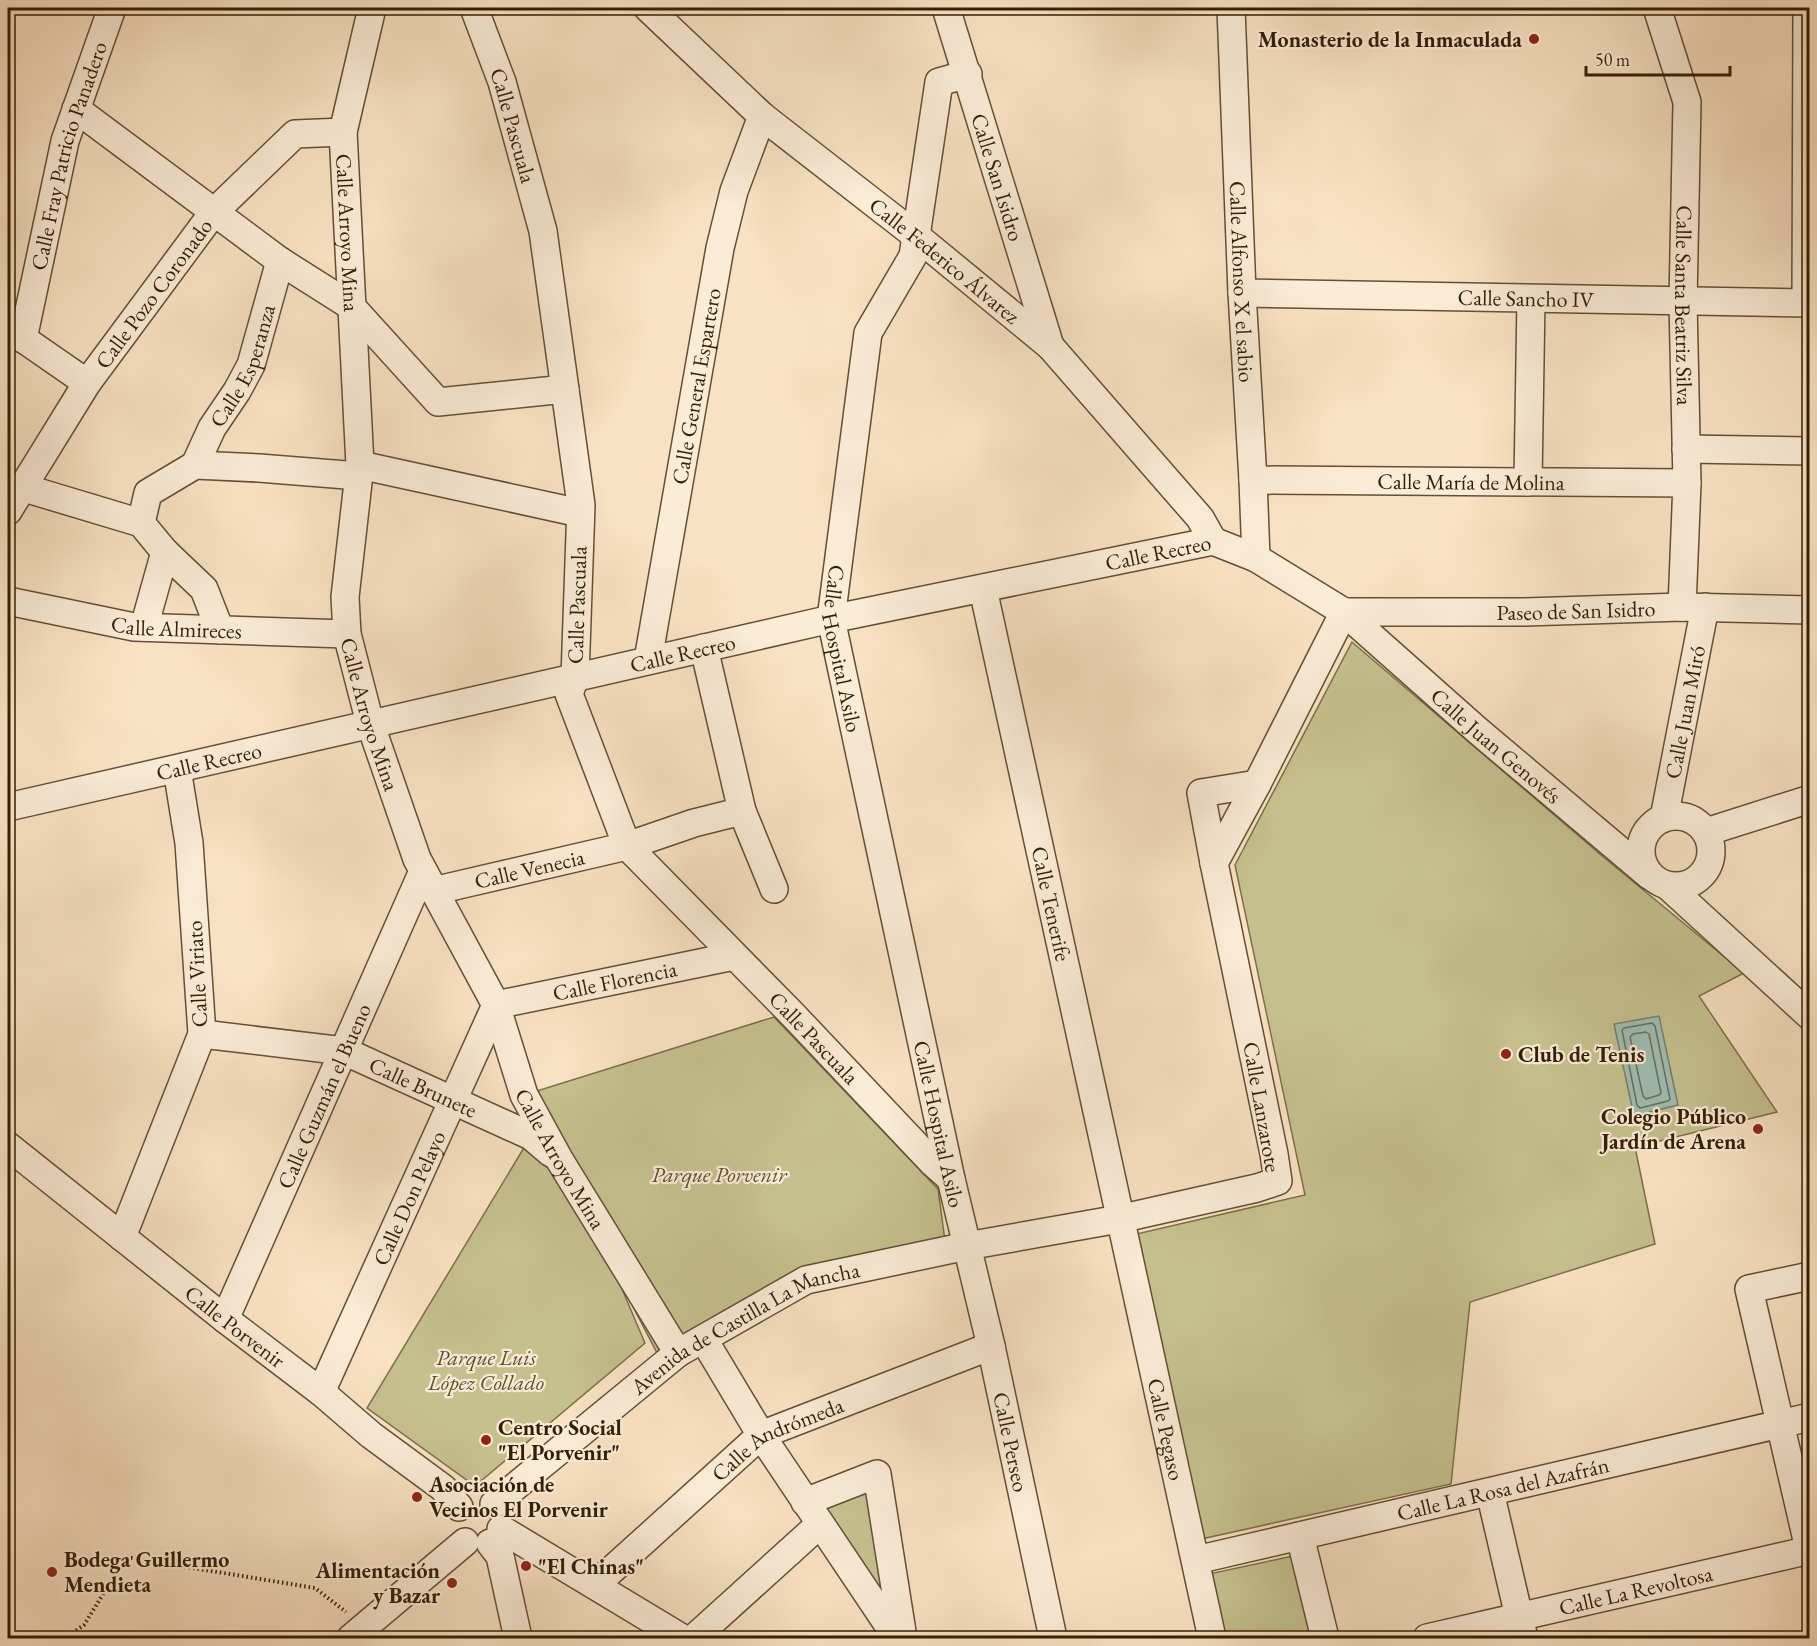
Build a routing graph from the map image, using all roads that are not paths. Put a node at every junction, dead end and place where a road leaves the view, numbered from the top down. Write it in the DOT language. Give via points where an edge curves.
graph roads {
  1 [pos="112,8"];
  2 [pos="372,8"];
  3 [pos="474,8"];
  4 [pos="648,8"];
  5 [pos="946,8"];
  6 [pos="1231,8"];
  7 [pos="1657,8"];
  8 [pos="1807,8"];
  9 [pos="968,74"];
  10 [pos="76,109"];
  11 [pos="762,116"];
  12 [pos="343,132"];
  13 [pos="213,213"];
  14 [pos="915,235"];
  15 [pos="280,261"];
  16 [pos="1242,293"];
  17 [pos="1531,299"];
  18 [pos="1683,302"];
  19 [pos="1808,303"];
  20 [pos="19,306"];
  21 [pos="351,306"];
  22 [pos="15,334"];
  23 [pos="1050,346"];
  24 [pos="87,383"];
  25 [pos="565,389"];
  26 [pos="1686,449"];
  27 [pos="1809,451"];
  28 [pos="195,465"];
  29 [pos="359,470"];
  30 [pos="1253,480"];
  31 [pos="1528,482"];
  32 [pos="1687,483"];
  33 [pos="21,487"];
  34 [pos="8,511"];
  35 [pos="580,513"];
  36 [pos="141,523"];
  37 [pos="1213,541"];
  38 [pos="165,552"];
  39 [pos="1256,558"];
  40 [pos="982,589"];
  41 [pos="8,601"];
  42 [pos="1694,607"];
  43 [pos="1809,610"];
  44 [pos="1344,612"];
  45 [pos="831,619"];
  46 [pos="144,627"];
  47 [pos="220,630"];
  48 [pos="347,634"];
  49 [pos="704,648"];
  50 [pos="648,660"];
  51 [pos="575,677"];
  52 [pos="370,723"];
  53 [pos="177,769"];
  54 [pos="1257,784"];
  55 [pos="1809,799"];
  56 [pos="8,807"];
  57 [pos="742,811"];
  58 [pos="1664,818"];
  59 [pos="1706,832"];
  60 [pos="627,846"];
  61 [pos="1214,863"];
  62 [pos="428,881"];
  63 [pos="1659,881"];
  64 [pos="774,889"];
  65 [pos="734,956"];
  66 [pos="496,1005"];
  67 [pos="1809,1016"];
  68 [pos="202,1034"];
  69 [pos="344,1051"];
  70 [pos="453,1101"];
  71 [pos="8,1146"];
  72 [pos="559,1160"];
  73 [pos="951,1179"];
  74 [pos="1119,1219"];
  75 [pos="122,1237"];
  76 [pos="967,1246"];
  77 [pos="1809,1276"];
  78 [pos="225,1319"];
  79 [pos="704,1340"];
  80 [pos="991,1346"];
  81 [pos="678,1353"];
  82 [pos="321,1392"];
  83 [pos="1809,1417"];
  84 [pos="1780,1424"];
  85 [pos="761,1435"];
  86 [pos="1490,1492"];
  87 [pos="813,1513"];
  88 [pos="488,1529"];
  89 [pos="1300,1536"];
  90 [pos="1809,1551"];
  91 [pos="1196,1560"];
  92 [pos="595,1585"];
  93 [pos="1521,1627"];
  94 [pos="352,1628"];
  95 [pos="518,1638"];
  96 [pos="682,1638"];
  97 [pos="694,1638"];
  98 [pos="897,1638"];
  99 [pos="903,1638"];
  100 [pos="1053,1638"];
  101 [pos="1212,1638"];
  102 [pos="1325,1638"];
  103 [pos="1427,1638"];
  1 -- 10 [label="street, Calle Fray Patricio Panadero"];
  2 -- 12 [label="street, Calle Arroyo Mina"];
  3 -- 25 [label="street, Calle Pascuala" via="502,82 543,231"];
  4 -- 11 [label="street, Calle Federico Álvarez"];
  5 -- 9 [label="street, Calle San Isidro"];
  6 -- 16 [label="street, Calle Alfonso X el sabio"];
  7 -- 18 [label="street, Calle Santa Beatriz Silva" via="1687,102"];
  8 -- 19 [label="street"];
  9 -- 14 [label="street, Calle Hospital Asilo" via="939,82"];
  9 -- 23 [label="street, Calle San Isidro"];
  10 -- 13 [label="street"];
  10 -- 20 [label="street, Calle Fray Patricio Panadero"];
  11 -- 14 [label="street, Calle Federico Álvarez"];
  11 -- 50 [label="street, Calle General Espartero" via="734,191 720,248"];
  12 -- 13 [label="street, Calle Pozo Coronado" via="294,134"];
  12 -- 21 [label="street, Calle Arroyo Mina"];
  13 -- 15 [label="street"];
  13 -- 24 [label="street, Calle Pozo Coronado"];
  14 -- 23 [label="street, Calle Federico Álvarez"];
  14 -- 45 [label="street, Calle Hospital Asilo" via="913,256 868,333"];
  15 -- 21 [label="street"];
  15 -- 28 [label="street, Calle Esperanza" via="251,365 212,428"];
  16 -- 17 [label="street, Calle Sancho IV"];
  16 -- 30 [label="street, Calle Alfonso X el sabio"];
  17 -- 18 [label="street, Calle Sancho IV"];
  17 -- 31 [label="street"];
  18 -- 19 [label="street, Calle Sancho IV"];
  18 -- 26 [label="street, Calle Santa Beatriz Silva"];
  20 -- 22 [label="street, Calle Fray Patricio Panadero"];
  21 -- 25 [label="street" via="438,402"];
  21 -- 29 [label="street, Calle Arroyo Mina"];
  22 -- 24 [label="street"];
  23 -- 37 [label="street, Calle Federico Álvarez" via="1200,518"];
  24 -- 33 [label="street, Calle Pozo Coronado"];
  25 -- 35 [label="street, Calle Pascuala"];
  26 -- 27 [label="street"];
  26 -- 32 [label="street, Calle Santa Beatriz Silva"];
  28 -- 29 [label="street"];
  28 -- 36 [label="street" via="148,493"];
  29 -- 35 [label="street"];
  29 -- 48 [label="street, Calle Arroyo Mina" via="345,597"];
  30 -- 31 [label="street, Calle María de Molina"];
  30 -- 39 [label="street, Calle Alfonso X el sabio"];
  31 -- 32 [label="street, Calle María de Molina"];
  32 -- 42 [label="street, Calle Santa Beatriz Silva"];
  33 -- 34 [label="street, Calle Pozo Coronado"];
  33 -- 36 [label="street"];
  35 -- 51 [label="street, Calle Pascuala"];
  36 -- 38 [label="street"];
  37 -- 39 [label="street, Calle Recreo"];
  37 -- 40 [label="street, Calle Recreo"];
  38 -- 46 [label="street"];
  38 -- 47 [label="street" via="204,589"];
  39 -- 44 [label="street, Calle Recreo"];
  40 -- 45 [label="street, Calle Recreo"];
  40 -- 74 [label="street, Calle Tenerife"];
  41 -- 46 [label="street, Calle Almireces"];
  42 -- 43 [label="street, Paseo de San Isidro"];
  42 -- 44 [label="street, Paseo de San Isidro"];
  42 -- 58 [label="street, Calle Juan Miró"];
  44 -- 54 [label="street"];
  44 -- 63 [label="street, Calle Juan Genovés" via="1477,730"];
  45 -- 49 [label="street, Calle Recreo"];
  45 -- 73 [label="street, Calle Hospital Asilo"];
  46 -- 47 [label="street, Calle Almireces"];
  47 -- 48 [label="street, Calle Almireces"];
  48 -- 52 [label="street, Calle Arroyo Mina"];
  49 -- 50 [label="street, Calle Recreo"];
  49 -- 57 [label="street"];
  50 -- 51 [label="street, Calle Recreo"];
  51 -- 52 [label="street, Calle Recreo"];
  51 -- 60 [label="street, Calle Pascuala" via="569,694"];
  52 -- 53 [label="street, Calle Recreo"];
  52 -- 62 [label="street, Calle Arroyo Mina"];
  53 -- 56 [label="street, Calle Recreo"];
  53 -- 68 [label="street, Calle Viriato" via="189,843"];
  54 -- 61 [label="street"];
  54 -- 61 [label="street, Calle Lanzarote" via="1201,793"];
  55 -- 59 [label="street"];
  57 -- 60 [label="street, Calle Venecia"];
  57 -- 64 [label="street"];
  58 -- 59 [label="street" via="1687,818"];
  58 -- 63 [label="street" via="1643,838 1641,858 1644,868"];
  59 -- 63 [label="street" via="1711,852 1705,872 1678,887"];
  60 -- 62 [label="street, Calle Venecia"];
  60 -- 65 [label="street, Calle Pascuala"];
  61 -- 74 [label="street, Calle Lanzarote" via="1278,1181"];
  62 -- 66 [label="street, Calle Arroyo Mina"];
  62 -- 69 [label="street, Calle Guzmán el Bueno"];
  63 -- 67 [label="street, Calle Juan Genovés"];
  65 -- 66 [label="street, Calle Florencia"];
  65 -- 73 [label="street, Calle Pascuala"];
  66 -- 70 [label="street, Calle Don Pelayo"];
  66 -- 72 [label="street, Calle Arroyo Mina" via="524,1095"];
  68 -- 69 [label="street, Calle Brunete"];
  68 -- 75 [label="street, Calle Viriato"];
  69 -- 70 [label="street, Calle Brunete"];
  69 -- 78 [label="street, Calle Guzmán el Bueno"];
  70 -- 72 [label="street, Calle Brunete" via="531,1136"];
  70 -- 82 [label="street, Calle Don Pelayo"];
  71 -- 75 [label="street, Calle Porvenir"];
  72 -- 81 [label="street, Calle Arroyo Mina"];
  73 -- 76 [label="street, Calle Hospital Asilo"];
  74 -- 76 [label="street, Calle Lanzarote"];
  74 -- 91 [label="street, Calle Pegaso"];
  75 -- 78 [label="street, Calle Porvenir"];
  76 -- 79 [label="street, Avenida de Castilla La Mancha" via="806,1280"];
  76 -- 80 [label="street, Calle Perseo"];
  77 -- 84 [label="street" via="1749,1289"];
  78 -- 82 [label="street, Calle Porvenir"];
  79 -- 81 [label="street, Avenida de Castilla La Mancha"];
  79 -- 85 [label="street"];
  80 -- 85 [label="street, Calle Andrómeda"];
  80 -- 100 [label="street, Calle Perseo"];
  81 -- 88 [label="street, Avenida de Castilla La Mancha"];
  82 -- 88 [label="street, Calle Porvenir" via="443,1488 459,1507 455,1518 459,1536"];
  83 -- 84 [label="street, Calle La Rosa del Azafrán"];
  84 -- 86 [label="street, Calle La Rosa del Azafrán"];
  84 -- 90 [label="street"];
  85 -- 87 [label="street"];
  85 -- 92 [label="street, Calle Andrómeda"];
  86 -- 89 [label="street, Calle La Rosa del Azafrán"];
  86 -- 93 [label="street"];
  87 -- 97 [label="street"];
  87 -- 98 [label="street"];
  87 -- 99 [label="street" via="877,1474"];
  88 -- 92 [label="street"];
  88 -- 94 [label="street, Avenida de Castilla La Mancha"];
  88 -- 95 [label="street" via="500,1556"];
  89 -- 91 [label="street, Calle La Rosa del Azafrán"];
  89 -- 102 [label="street"];
  90 -- 93 [label="street, Calle La Revoltosa"];
  91 -- 101 [label="street, Calle Pegaso"];
  92 -- 96 [label="street"];
  93 -- 103 [label="street, Calle La Revoltosa"];
}
